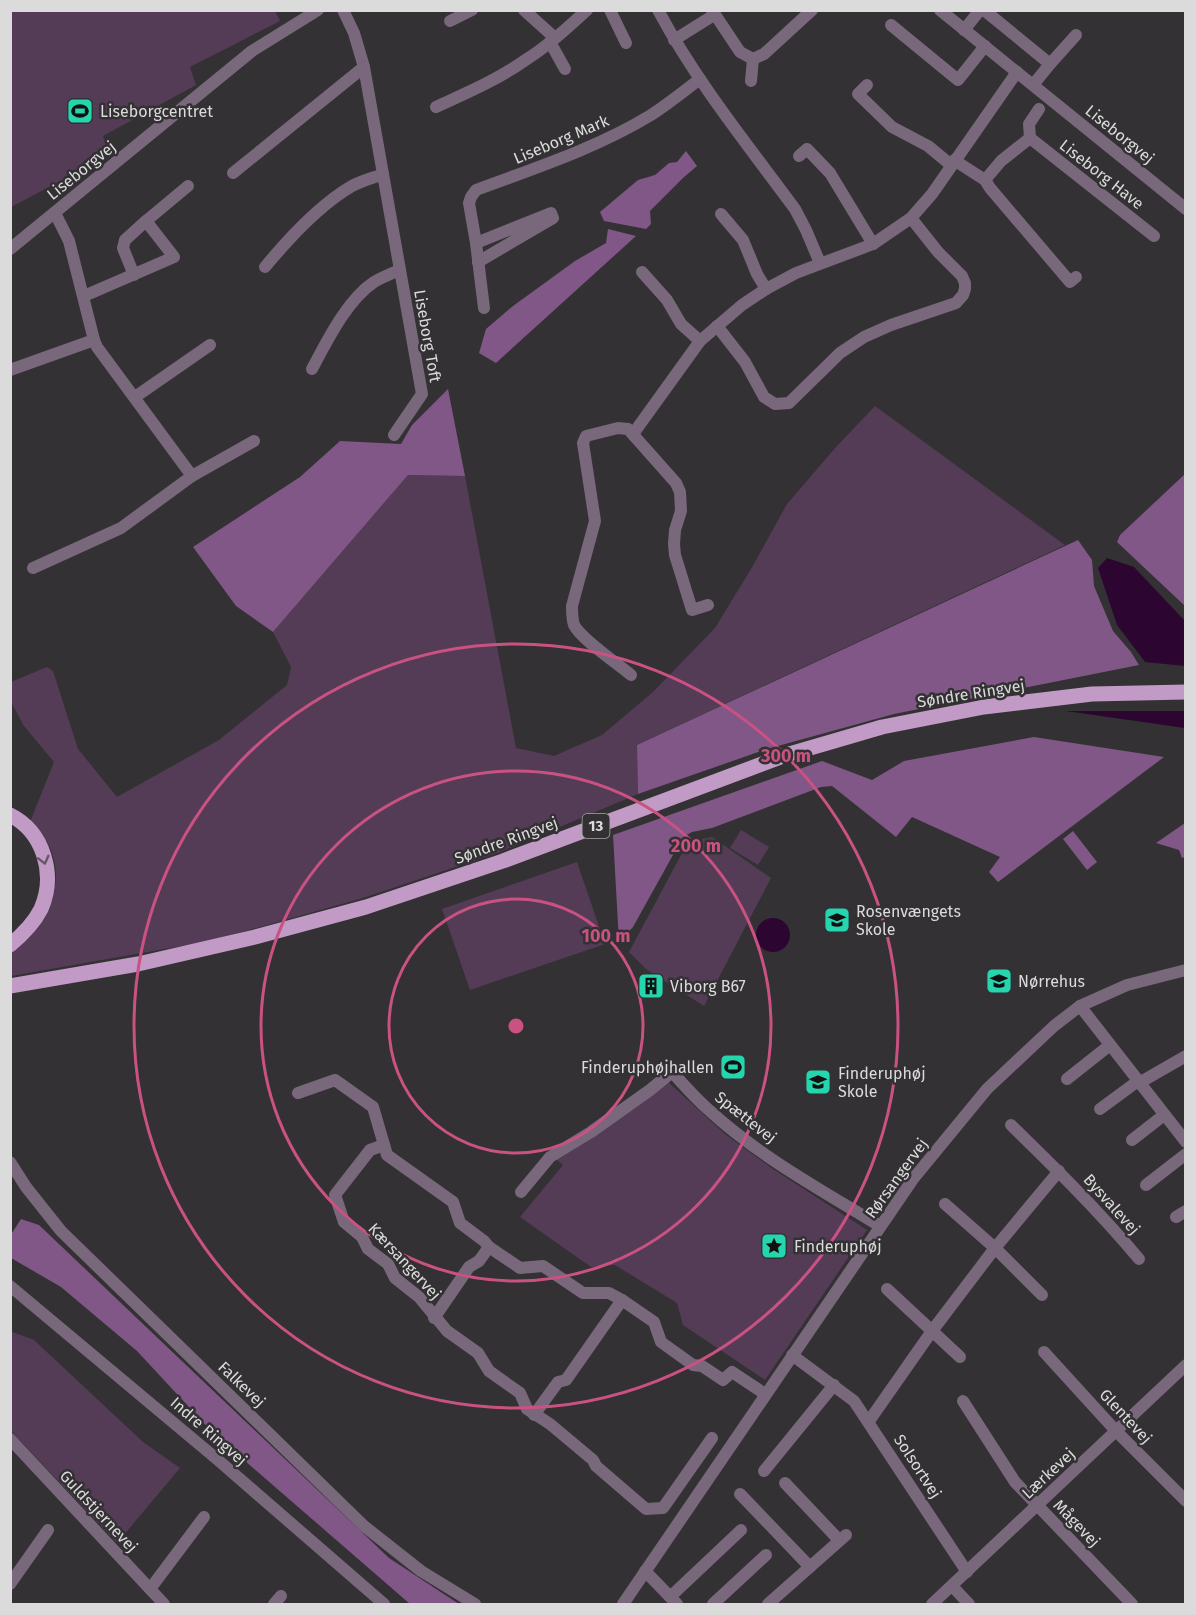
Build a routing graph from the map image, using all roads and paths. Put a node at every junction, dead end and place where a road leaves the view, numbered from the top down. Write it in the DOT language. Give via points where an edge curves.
graph roads {
  1 [pos="318,10"];
  2 [pos="342,10"];
  3 [pos="472,10"];
  4 [pos="524,10"];
  5 [pos="587,10"];
  6 [pos="610,10"];
  7 [pos="658,10"];
  8 [pos="812,10"];
  9 [pos="940,10"];
  10 [pos="982,10"];
  11 [pos="713,13"];
  12 [pos="450,21"];
  13 [pos="891,25"];
  14 [pos="964,30"];
  15 [pos="1076,35"];
  16 [pos="552,40"];
  17 [pos="674,40"];
  18 [pos="626,43"];
  19 [pos="985,46"];
  20 [pos="753,59"];
  21 [pos="1050,64"];
  22 [pos="364,67"];
  23 [pos="565,69"];
  24 [pos="1017,72"];
  25 [pos="700,79"];
  26 [pos="751,81"];
  27 [pos="867,85"];
  28 [pos="1033,85"];
  29 [pos="436,107"];
  30 [pos="1039,110"];
  31 [pos="1029,138"];
  32 [pos="799,156"];
  33 [pos="952,163"];
  34 [pos="233,173"];
  35 [pos="383,174"];
  36 [pos="985,180"];
  37 [pos="188,186"];
  38 [pos="1185,209"];
  39 [pos="55,213"];
  40 [pos="721,213"];
  41 [pos="911,218"];
  42 [pos="146,221"];
  43 [pos="1154,236"];
  44 [pos="476,243"];
  45 [pos="873,244"];
  46 [pos="10,249"];
  47 [pos="478,262"];
  48 [pos="820,263"];
  49 [pos="265,267"];
  50 [pos="399,270"];
  51 [pos="642,272"];
  52 [pos="134,275"];
  53 [pos="1076,277"];
  54 [pos="766,289"];
  55 [pos="84,296"];
  56 [pos="484,308"];
  57 [pos="717,326"];
  58 [pos="94,340"];
  59 [pos="700,342"];
  60 [pos="210,345"];
  61 [pos="312,369"];
  62 [pos="10,370"];
  63 [pos="135,397"];
  64 [pos="633,434"];
  65 [pos="394,435"];
  66 [pos="254,441"];
  67 [pos="192,476"];
  68 [pos="33,568"];
  69 [pos="708,605"];
  70 [pos="631,675"];
  71 [pos="1185,692"];
  72 [pos="10,815"];
  73 [pos="10,945"];
  74 [pos="1185,970"];
  75 [pos="10,986"];
  76 [pos="1080,1006"];
  77 [pos="1110,1045"];
  78 [pos="1185,1056"];
  79 [pos="1067,1079"];
  80 [pos="1138,1082"];
  81 [pos="298,1093"];
  82 [pos="1100,1109"];
  83 [pos="1164,1115"];
  84 [pos="1011,1125"];
  85 [pos="1132,1140"];
  86 [pos="1185,1142"];
  87 [pos="384,1144"];
  88 [pos="1185,1155"];
  89 [pos="10,1162"];
  90 [pos="1059,1171"];
  91 [pos="1146,1185"];
  92 [pos="521,1192"];
  93 [pos="945,1204"];
  94 [pos="880,1227"];
  95 [pos="489,1247"];
  96 [pos="995,1248"];
  97 [pos="1139,1259"];
  98 [pos="10,1286"];
  99 [pos="887,1289"];
  100 [pos="1042,1295"];
  101 [pos="622,1300"];
  102 [pos="434,1318"];
  103 [pos="932,1330"];
  104 [pos="1044,1352"];
  105 [pos="792,1355"];
  106 [pos="960,1357"];
  107 [pos="1185,1365"];
  108 [pos="834,1385"];
  109 [pos="765,1394"];
  110 [pos="963,1401"];
  111 [pos="534,1415"];
  112 [pos="869,1420"];
  113 [pos="1116,1431"];
  114 [pos="712,1438"];
  115 [pos="10,1439"];
  116 [pos="764,1471"];
  117 [pos="785,1483"];
  118 [pos="740,1494"];
  119 [pos="1185,1501"];
  120 [pos="1037,1506"];
  121 [pos="663,1508"];
  122 [pos="204,1517"];
  123 [pos="678,1523"];
  124 [pos="48,1530"];
  125 [pos="741,1530"];
  126 [pos="766,1555"];
  127 [pos="810,1567"];
  128 [pos="645,1571"];
  129 [pos="967,1572"];
  130 [pos="10,1584"];
  131 [pos="952,1586"];
  132 [pos="150,1589"];
  133 [pos="673,1601"];
  134 [pos="164,1605"];
  135 [pos="384,1605"];
  136 [pos="475,1605"];
  137 [pos="622,1605"];
  138 [pos="713,1605"];
  139 [pos="768,1605"];
  140 [pos="932,1605"];
  141 [pos="969,1605"];
  142 [pos="1132,1605"];
  1 -- 39 [label="street, Liseborgvej" via="252,51"];
  2 -- 22 [label="street, Liseborg Toft"];
  3 -- 12 [label="street"];
  4 -- 16 [label="street"];
  5 -- 16 [label="street"];
  6 -- 18 [label="street"];
  7 -- 17 [label="street"];
  8 -- 20 [label="street" via="764,54"];
  9 -- 14 [label="street, Liseborgvej"];
  10 -- 14 [label="street"];
  10 -- 21 [label="street"];
  11 -- 17 [label="street"];
  11 -- 20 [label="street" via="740,52"];
  13 -- 19 [label="street" via="958,80"];
  14 -- 19 [label="street, Liseborgvej"];
  15 -- 21 [label="street"];
  16 -- 23 [label="street"];
  16 -- 29 [label="street" via="482,86"];
  17 -- 25 [label="street"];
  19 -- 24 [label="street, Liseborgvej"];
  20 -- 26 [label="street"];
  21 -- 28 [label="street"];
  22 -- 34 [label="street"];
  22 -- 35 [label="street, Liseborg Toft"];
  24 -- 28 [label="street, Liseborgvej"];
  24 -- 33 [label="street"];
  25 -- 44 [label="street, Liseborg Mark" via="651,115 612,136 476,190 469,204"];
  25 -- 48 [label="street" via="795,209"];
  27 -- 33 [label="street" via="858,94 892,127"];
  28 -- 38 [label="street, Liseborgvej"];
  30 -- 31 [label="street" via="1029,124"];
  31 -- 36 [label="street"];
  31 -- 43 [label="street, Liseborg Have"];
  32 -- 45 [label="street" via="807,149 830,173"];
  33 -- 36 [label="street"];
  33 -- 41 [label="street"];
  35 -- 49 [label="street" via="353,185 332,201 287,240"];
  35 -- 50 [label="street, Liseborg Toft"];
  36 -- 53 [label="street" via="1070,282"];
  37 -- 42 [label="street"];
  39 -- 46 [label="street, Liseborgvej"];
  39 -- 55 [label="street" via="69,241"];
  40 -- 54 [label="street" via="743,240"];
  41 -- 45 [label="street"];
  41 -- 57 [label="street" via="962,276 963,295 956,303 864,337 840,353 789,403 775,404 764,397 745,362"];
  42 -- 52 [label="street" via="125,240 123,248"];
  42 -- 52 [label="street" via="174,257"];
  44 -- 47 [label="street, Liseborg Mark"];
  44 -- 47 [label="street" via="551,213 554,218"];
  45 -- 48 [label="street"];
  47 -- 56 [label="street, Liseborg Mark"];
  48 -- 54 [label="street"];
  50 -- 61 [label="street, Liseborg Toft" via="373,283 358,297 331,333"];
  50 -- 65 [label="street, Liseborg Toft" via="422,394"];
  51 -- 59 [label="street" via="668,300 681,324"];
  52 -- 55 [label="street"];
  54 -- 57 [label="street"];
  55 -- 58 [label="street"];
  57 -- 59 [label="street"];
  58 -- 62 [label="street"];
  58 -- 63 [label="street"];
  59 -- 64 [label="street"];
  60 -- 63 [label="street"];
  63 -- 67 [label="street"];
  64 -- 69 [label="street" via="680,492 675,555 692,610"];
  64 -- 70 [label="street" via="618,428 586,436 583,443 595,521 572,606 574,625 584,637"];
  66 -- 67 [label="street"];
  67 -- 68 [label="street" via="121,528"];
  71 -- 75 [label="main road, Søndre Ringvej / 13" via="1092,694 984,707 882,727 786,755 503,861 366,907 255,938 138,964"];
  72 -- 73 [label="main road, one-way" via="36,837 45,857 48,878 41,909"];
  74 -- 76 [label="street, Rørsangervej" via="1126,985"];
  76 -- 77 [label="street"];
  76 -- 94 [label="street, Rørsangervej" via="987,1089 913,1179"];
  77 -- 79 [label="street"];
  77 -- 80 [label="street"];
  78 -- 80 [label="street"];
  80 -- 82 [label="street"];
  80 -- 83 [label="street"];
  81 -- 87 [label="street" via="335,1080 373,1107"];
  83 -- 85 [label="street"];
  83 -- 86 [label="street"];
  84 -- 90 [label="street, Bysvalevej"];
  87 -- 95 [label="street" via="387,1155 453,1202 460,1222"];
  87 -- 102 [label="street, Kærsangervej" via="370,1150 335,1195 344,1222 388,1264 395,1278 419,1297"];
  88 -- 91 [label="street"];
  89 -- 136 [label="street, Falkevej" via="61,1231 364,1526 421,1571"];
  90 -- 96 [label="street, Bysvalevej"];
  90 -- 97 [label="street, Bysvalevej"];
  92 -- 94 [label="street, Spættevej" via="550,1157 672,1072 738,1135"];
  93 -- 96 [label="street"];
  94 -- 105 [label="street, Rørsangervej"];
  95 -- 101 [label="street" via="520,1268 543,1266 583,1293 609,1293"];
  95 -- 102 [label="street, Kærsangervej" via="469,1267"];
  96 -- 100 [label="street"];
  96 -- 103 [label="street, Bysvalevej"];
  98 -- 135 [label="street, Indre Ringvej" via="192,1437"];
  99 -- 103 [label="street"];
  101 -- 109 [label="street" via="654,1322 661,1342 693,1365 702,1366 723,1380 732,1372"];
  101 -- 111 [label="street" via="566,1380 558,1382"];
  102 -- 111 [label="street, Kærsangervej" via="478,1353 489,1371 520,1393"];
  103 -- 106 [label="street"];
  103 -- 112 [label="street, Bysvalevej"];
  104 -- 113 [label="street, Glentevej"];
  105 -- 108 [label="street, Solsortvej"];
  105 -- 109 [label="street, Rørsangervej"];
  107 -- 113 [label="street, Lærkevej"];
  108 -- 112 [label="street, Solsortvej"];
  108 -- 116 [label="street"];
  109 -- 123 [label="street, Rørsangervej"];
  110 -- 120 [label="street, Mågevej" via="1015,1482"];
  111 -- 121 [label="street, Kærsangervej" via="593,1460 646,1509"];
  112 -- 129 [label="street, Solsortvej"];
  113 -- 119 [label="street, Glentevej"];
  113 -- 120 [label="street, Lærkevej"];
  114 -- 121 [label="street"];
  115 -- 132 [label="street, Guldstjernevej"];
  117 -- 127 [label="street" via="843,1537"];
  118 -- 127 [label="street"];
  120 -- 129 [label="street, Lærkevej"];
  120 -- 142 [label="street, Mågevej"];
  121 -- 123 [label="street, Kærsangervej"];
  122 -- 132 [label="street"];
  123 -- 128 [label="street, Rørsangervej"];
  124 -- 130 [label="street"];
  125 -- 133 [label="street"];
  126 -- 138 [label="street"];
  127 -- 139 [label="street"];
  128 -- 133 [label="street"];
  128 -- 137 [label="street, Rørsangervej"];
  129 -- 131 [label="street, Lærkevej"];
  131 -- 140 [label="street, Lærkevej"];
  131 -- 141 [label="street"];
  132 -- 134 [label="street, Guldstjernevej"];
}
